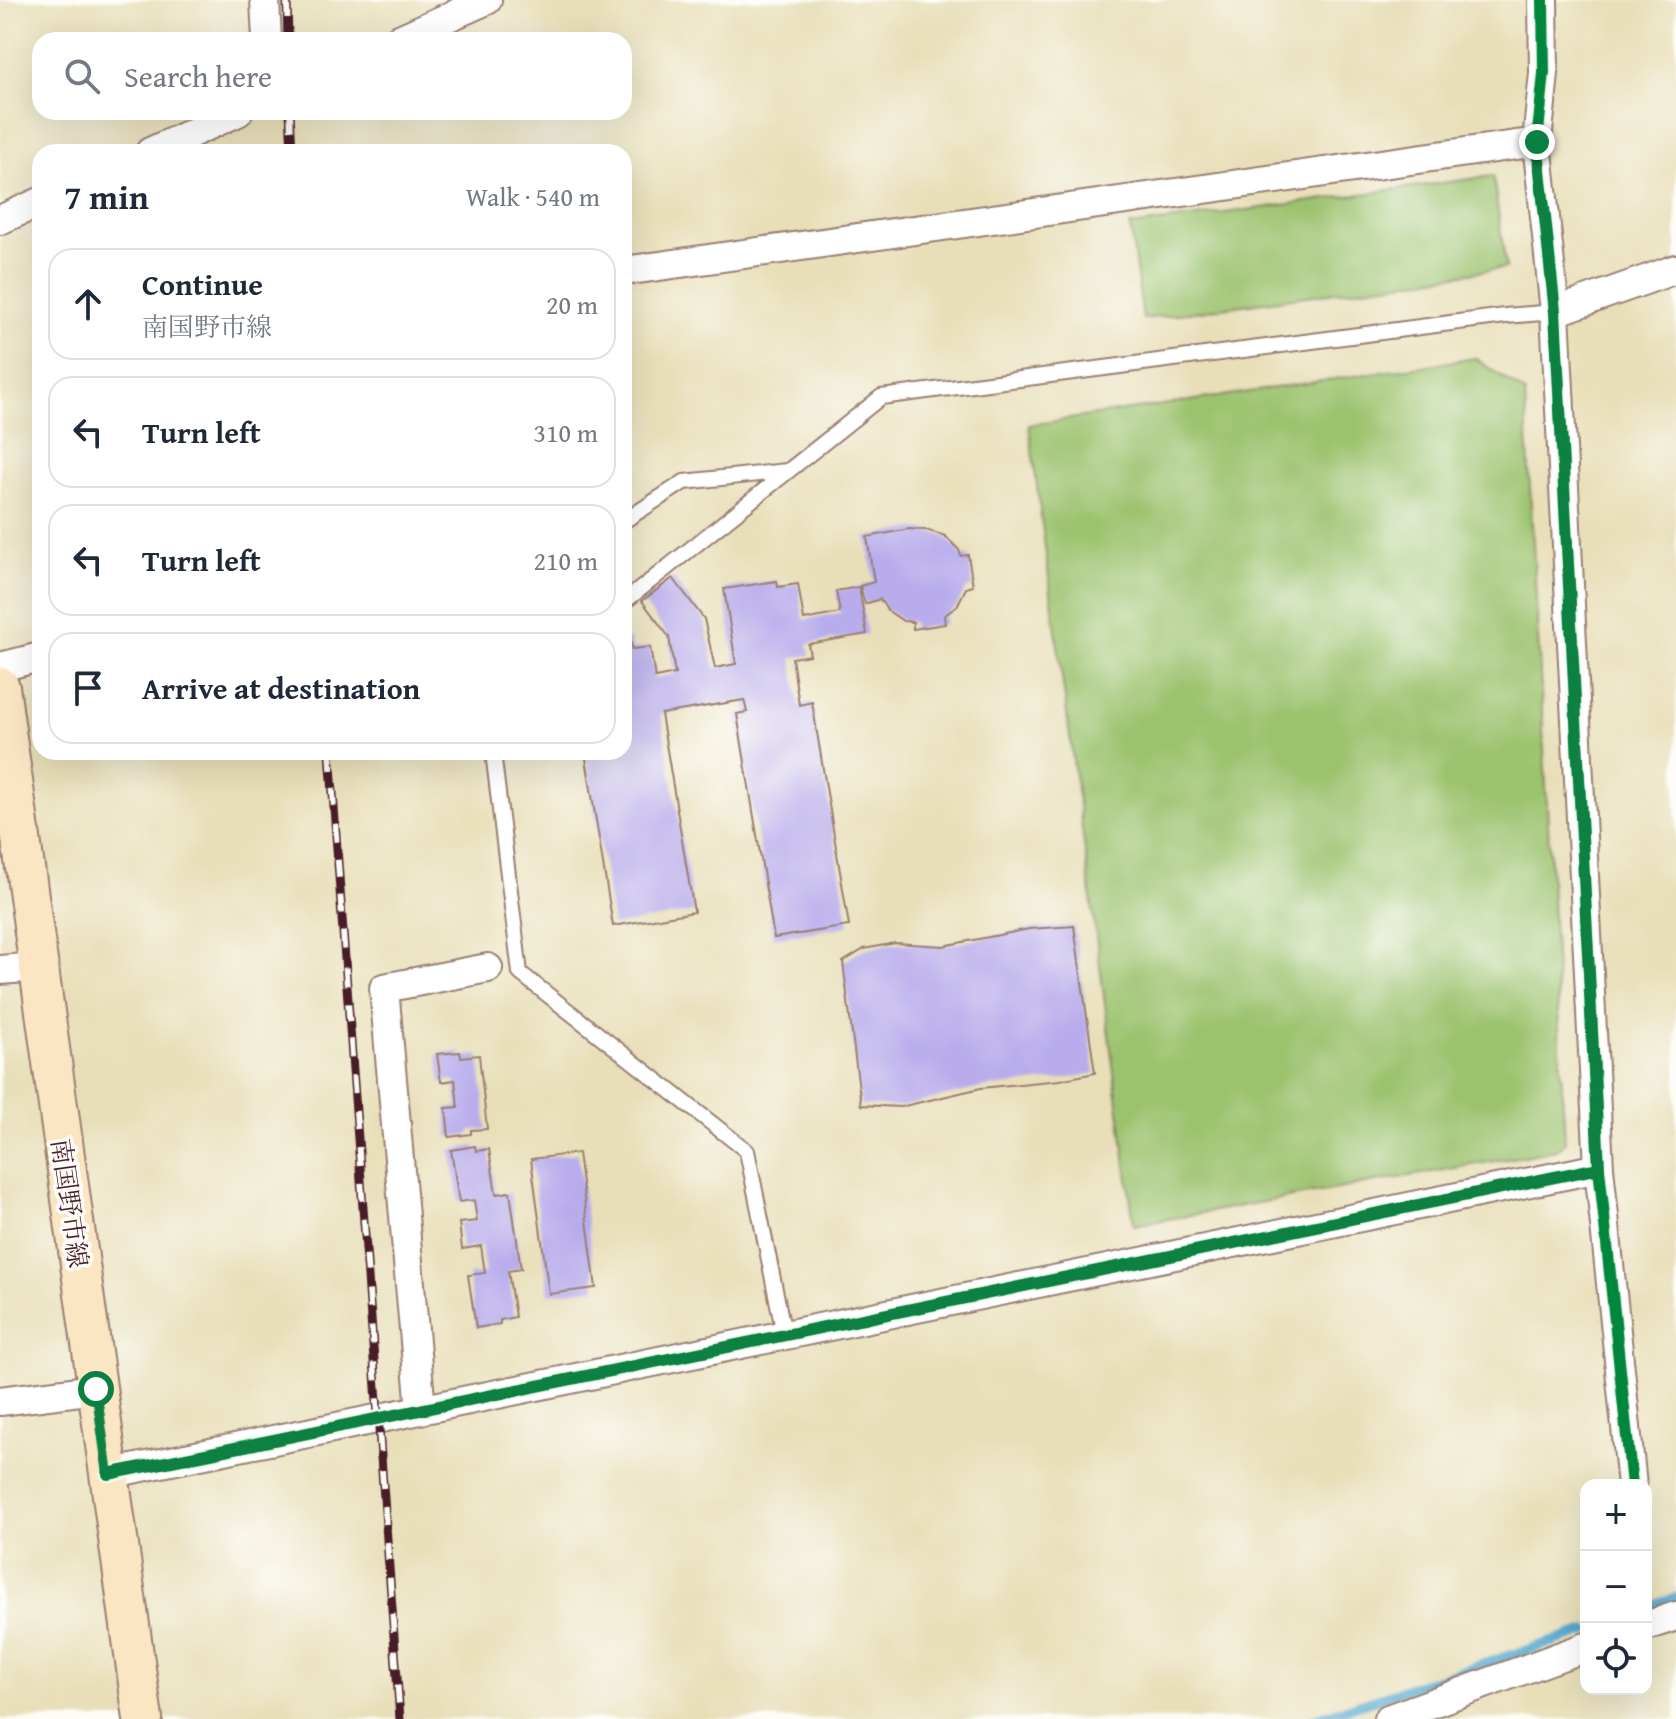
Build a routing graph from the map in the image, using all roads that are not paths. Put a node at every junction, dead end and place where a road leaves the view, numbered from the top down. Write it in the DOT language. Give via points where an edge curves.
graph roads {
  1 [pos="265,0"];
  2 [pos="487,0"];
  3 [pos="1543,0"];
  4 [pos="267,32"];
  5 [pos="415,32"];
  6 [pos="220,120"];
  7 [pos="1537,142"];
  8 [pos="168,144"];
  9 [pos="32,206"];
  10 [pos="0,220"];
  11 [pos="1676,269"];
  12 [pos="632,270"];
  13 [pos="1555,312"];
  14 [pos="788,471"];
  15 [pos="632,516"];
  16 [pos="632,596"];
  17 [pos="32,659"];
  18 [pos="0,667"];
  19 [pos="0,687"];
  20 [pos="494,760"];
  21 [pos="519,964"];
  22 [pos="38,967"];
  23 [pos="488,968"];
  24 [pos="0,970"];
  25 [pos="1599,1168"];
  26 [pos="784,1334"];
  27 [pos="96,1389"];
  28 [pos="0,1401"];
  29 [pos="421,1410"];
  30 [pos="108,1474"];
  31 [pos="1631,1479"];
  32 [pos="1676,1616"];
  33 [pos="1652,1624"];
  34 [pos="1580,1649"];
  35 [pos="143,1719"];
  36 [pos="1388,1719"];
  1 -- 4 [label="street"];
  2 -- 5 [label="street"];
  3 -- 7 [label="street" via="1544,73"];
  6 -- 8 [label="street"];
  7 -- 12 [label="street"];
  7 -- 13 [label="street"];
  9 -- 10 [label="street"];
  11 -- 13 [label="street"];
  13 -- 14 [label="lane" via="881,397"];
  13 -- 25 [label="street"];
  14 -- 15 [label="lane" via="684,482"];
  14 -- 16 [label="lane"];
  17 -- 18 [label="street"];
  19 -- 22 [label="main road, 南国野市線"];
  20 -- 21 [label="lane"];
  21 -- 23 [label="lane"];
  21 -- 26 [label="lane" via="520,973 747,1151"];
  22 -- 24 [label="street"];
  22 -- 27 [label="main road, 南国野市線"];
  23 -- 29 [label="street" via="384,988"];
  25 -- 26 [label="street"];
  25 -- 31 [label="street"];
  26 -- 29 [label="street"];
  27 -- 28 [label="street"];
  27 -- 30 [label="main road, 南国野市線"];
  29 -- 30 [label="street"];
  30 -- 35 [label="main road, 南国野市線"];
  32 -- 33 [label="street"];
  34 -- 36 [label="street"];
}
